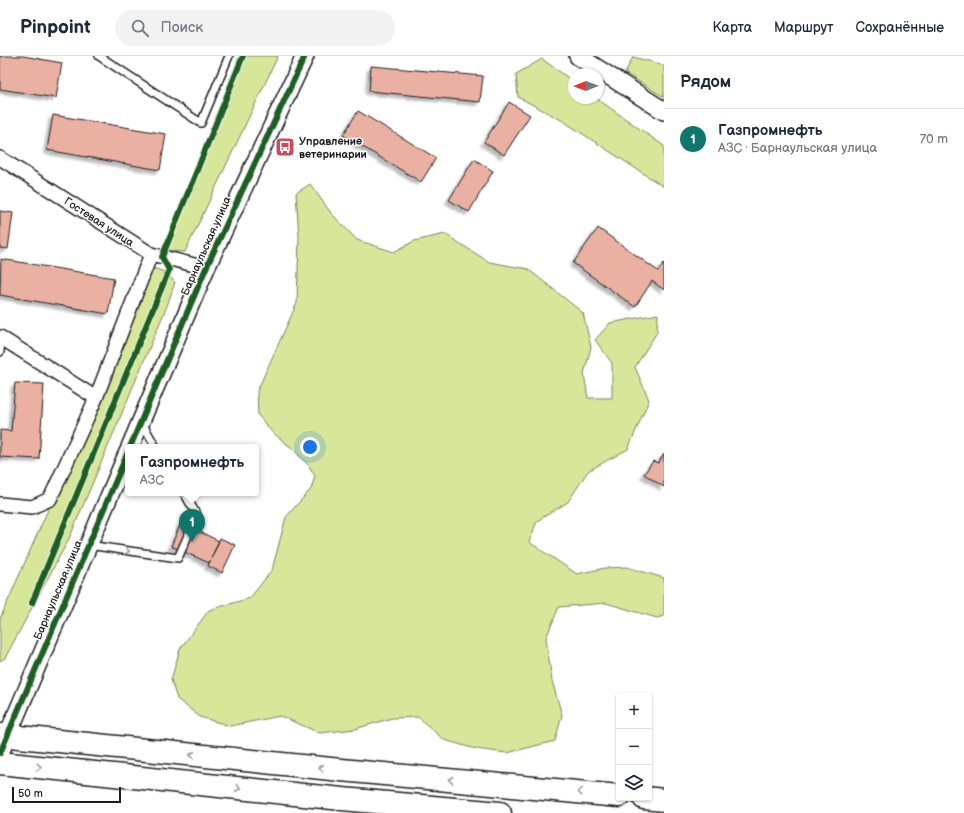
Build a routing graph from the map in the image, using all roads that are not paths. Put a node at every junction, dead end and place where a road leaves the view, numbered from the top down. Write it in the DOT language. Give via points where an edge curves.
graph roads {
  1 [pos="99,56"];
  2 [pos="229,56"];
  3 [pos="305,56"];
  4 [pos="578,56"];
  5 [pos="664,111"];
  6 [pos="0,158"];
  7 [pos="151,254"];
  8 [pos="206,268"];
  9 [pos="1,337"];
  10 [pos="0,352"];
  11 [pos="96,398"];
  12 [pos="141,422"];
  13 [pos="131,444"];
  14 [pos="154,444"];
  15 [pos="125,459"];
  16 [pos="186,496"];
  17 [pos="0,504"];
  18 [pos="88,545"];
  19 [pos="2,741"];
  20 [pos="0,763"];
  21 [pos="616,796"];
  22 [pos="652,799"];
  23 [pos="664,800"];
  24 [pos="500,813"];
  1 -- 2 [label="lane" via="201,123"];
  3 -- 8 [label="street, Барнаульская улица"];
  4 -- 5 [label="street"];
  6 -- 7 [label="street, Гостевая улица"];
  7 -- 8 [label="street, Гостевая улица"];
  7 -- 11 [label="street"];
  8 -- 12 [label="street, Барнаульская улица"];
  9 -- 10 [label="lane"];
  9 -- 11 [label="street"];
  11 -- 17 [label="street" via="50,499 32,507"];
  12 -- 13 [label="street, Барнаульская улица"];
  12 -- 14 [label="lane"];
  15 -- 18 [label="street, Барнаульская улица"];
  18 -- 16 [label="lane, one-way" via="178,558 197,515"];
  18 -- 19 [label="street, Барнаульская улица"];
  21 -- 19 [label="highway, one-way"];
  20 -- 24 [label="highway, one-way"];
  22 -- 23 [label="highway"];
}
